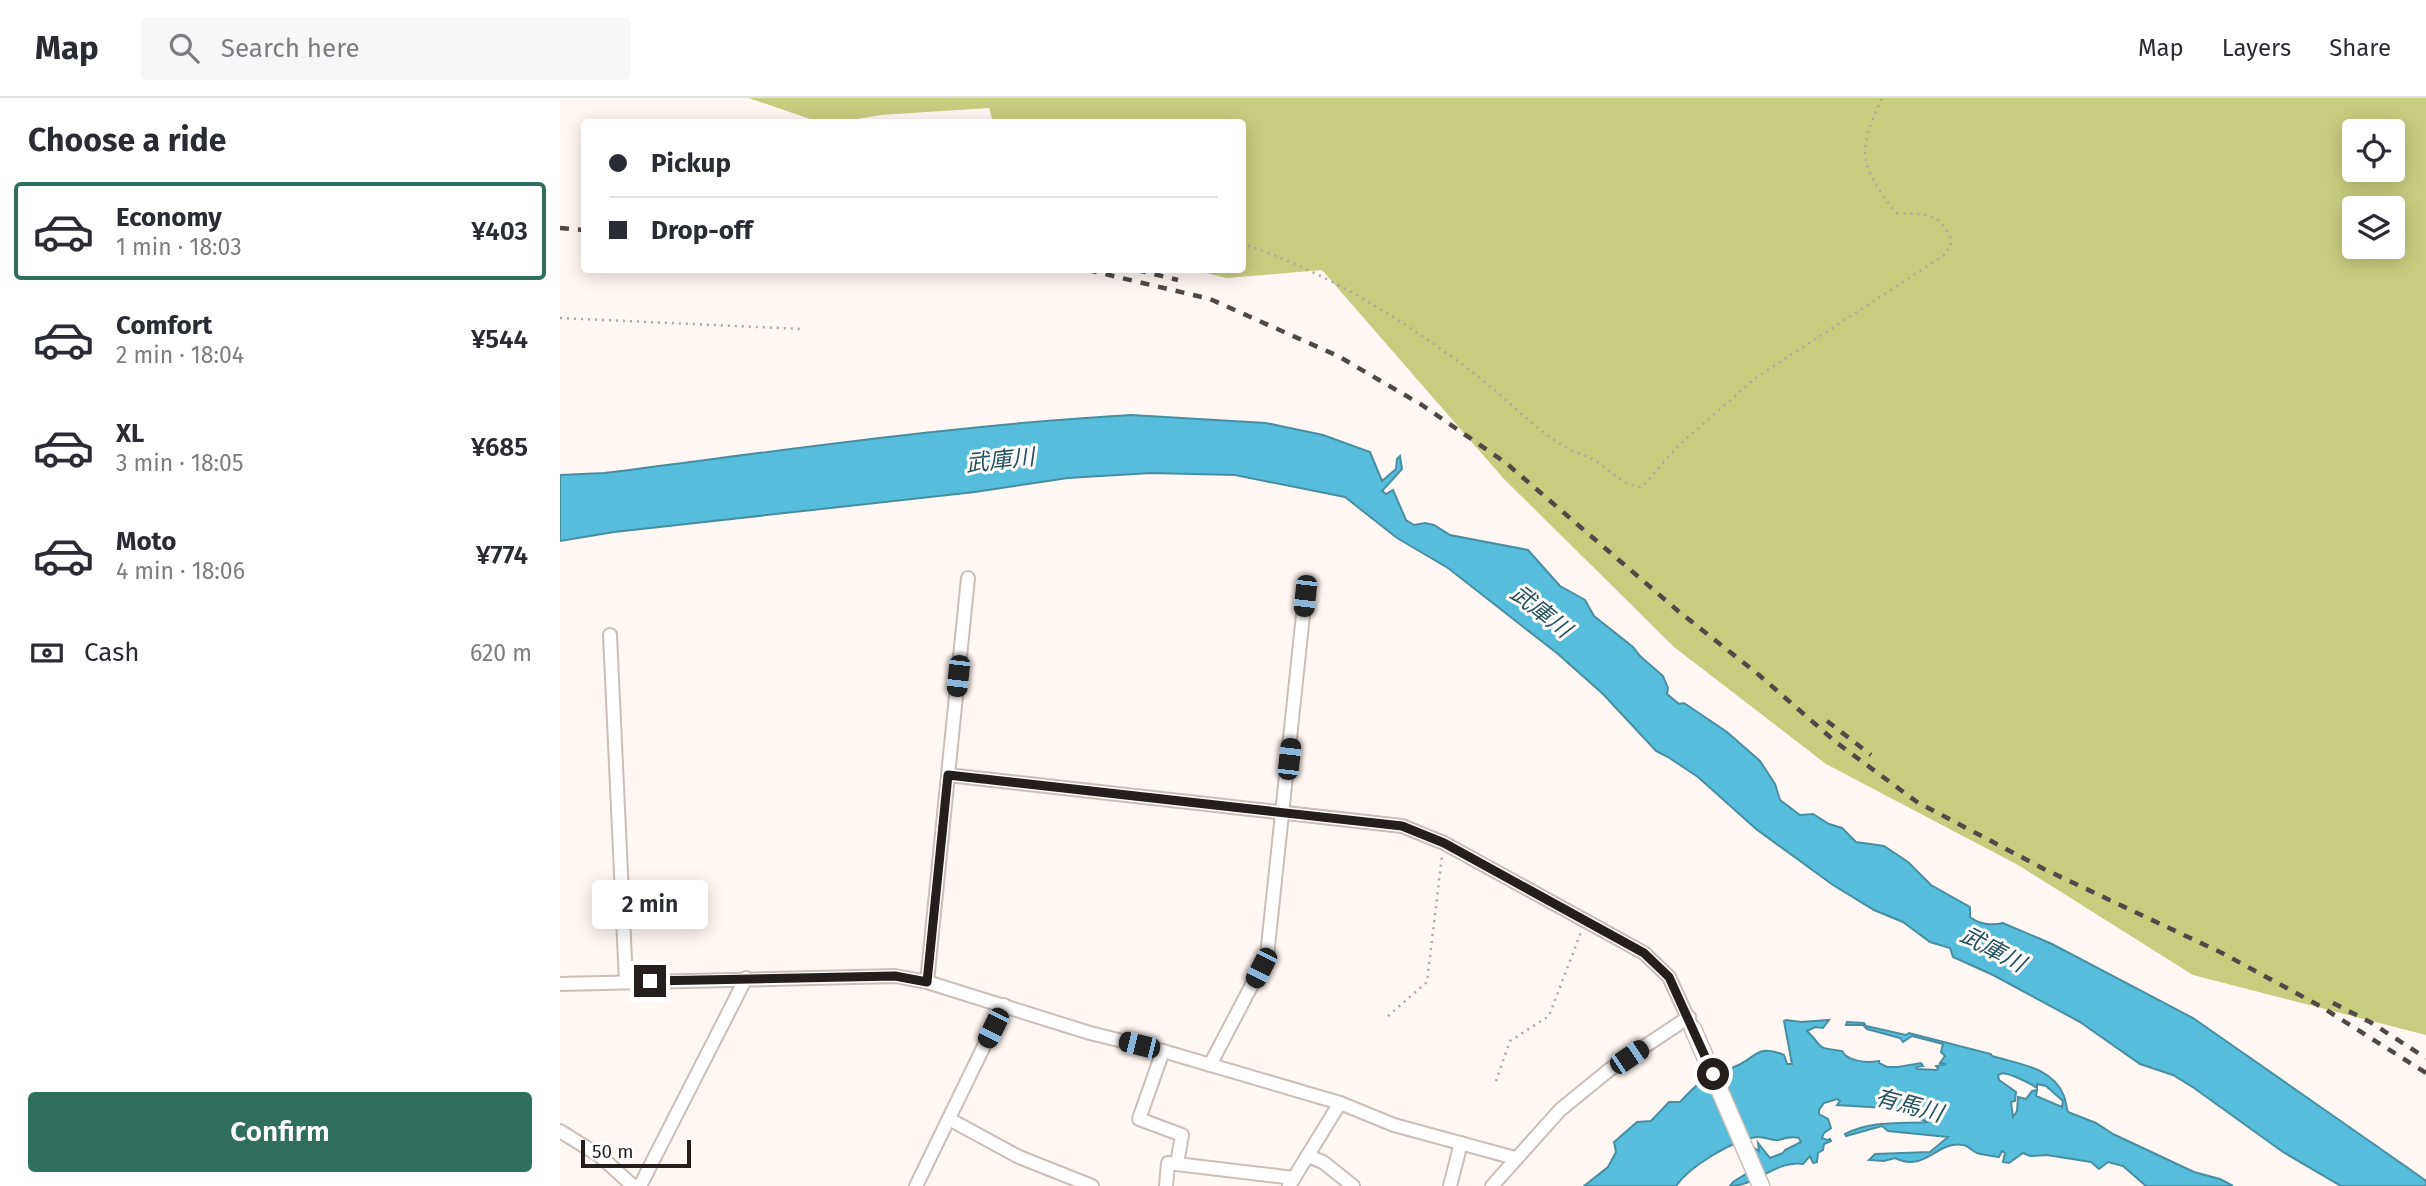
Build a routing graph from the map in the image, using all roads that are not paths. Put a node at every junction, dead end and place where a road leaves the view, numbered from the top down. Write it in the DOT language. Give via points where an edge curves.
graph roads {
  1 [pos="968,578"];
  2 [pos="1305,596"];
  3 [pos="610,635"];
  4 [pos="948,775"];
  5 [pos="1284,813"];
  6 [pos="746,978"];
  7 [pos="626,982"];
  8 [pos="927,982"];
  9 [pos="560,984"];
  10 [pos="1004,1005"];
  11 [pos="1691,1023"];
  12 [pos="1163,1051"];
  13 [pos="1210,1065"];
  14 [pos="1340,1103"];
  15 [pos="949,1119"];
  16 [pos="560,1131"];
  17 [pos="1461,1143"];
  18 [pos="1308,1156"];
  19 [pos="1515,1158"];
  20 [pos="1177,1164"];
  21 [pos="1292,1182"];
  22 [pos="633,1186"];
  23 [pos="640,1186"];
  24 [pos="916,1186"];
  25 [pos="1092,1186"];
  26 [pos="1166,1186"];
  27 [pos="1353,1186"];
  28 [pos="1450,1186"];
  29 [pos="1492,1186"];
  30 [pos="1761,1186"];
  1 -- 4 [label="street"];
  2 -- 5 [label="street"];
  3 -- 7 [label="street"];
  4 -- 5 [label="street"];
  4 -- 8 [label="street"];
  5 -- 11 [label="street" via="1402,826 1444,843 1644,953 1669,977"];
  5 -- 13 [label="street" via="1267,956"];
  6 -- 7 [label="street"];
  6 -- 8 [label="street" via="895,976"];
  6 -- 23 [label="street"];
  7 -- 9 [label="street"];
  8 -- 10 [label="street"];
  10 -- 12 [label="street"];
  10 -- 15 [label="street"];
  11 -- 19 [label="street" via="1609,1070 1560,1110"];
  11 -- 30 [label="street"];
  12 -- 13 [label="street"];
  12 -- 20 [label="street" via="1139,1119 1182,1135"];
  13 -- 14 [label="street"];
  14 -- 17 [label="street" via="1394,1125"];
  14 -- 18 [label="street"];
  15 -- 24 [label="street"];
  15 -- 25 [label="street" via="1019,1157"];
  16 -- 22 [label="street" via="600,1156"];
  17 -- 19 [label="street"];
  17 -- 28 [label="street"];
  18 -- 21 [label="street"];
  18 -- 27 [label="street"];
  19 -- 29 [label="street"];
  20 -- 21 [label="street"];
  20 -- 26 [label="street" via="1168,1163"];
}
